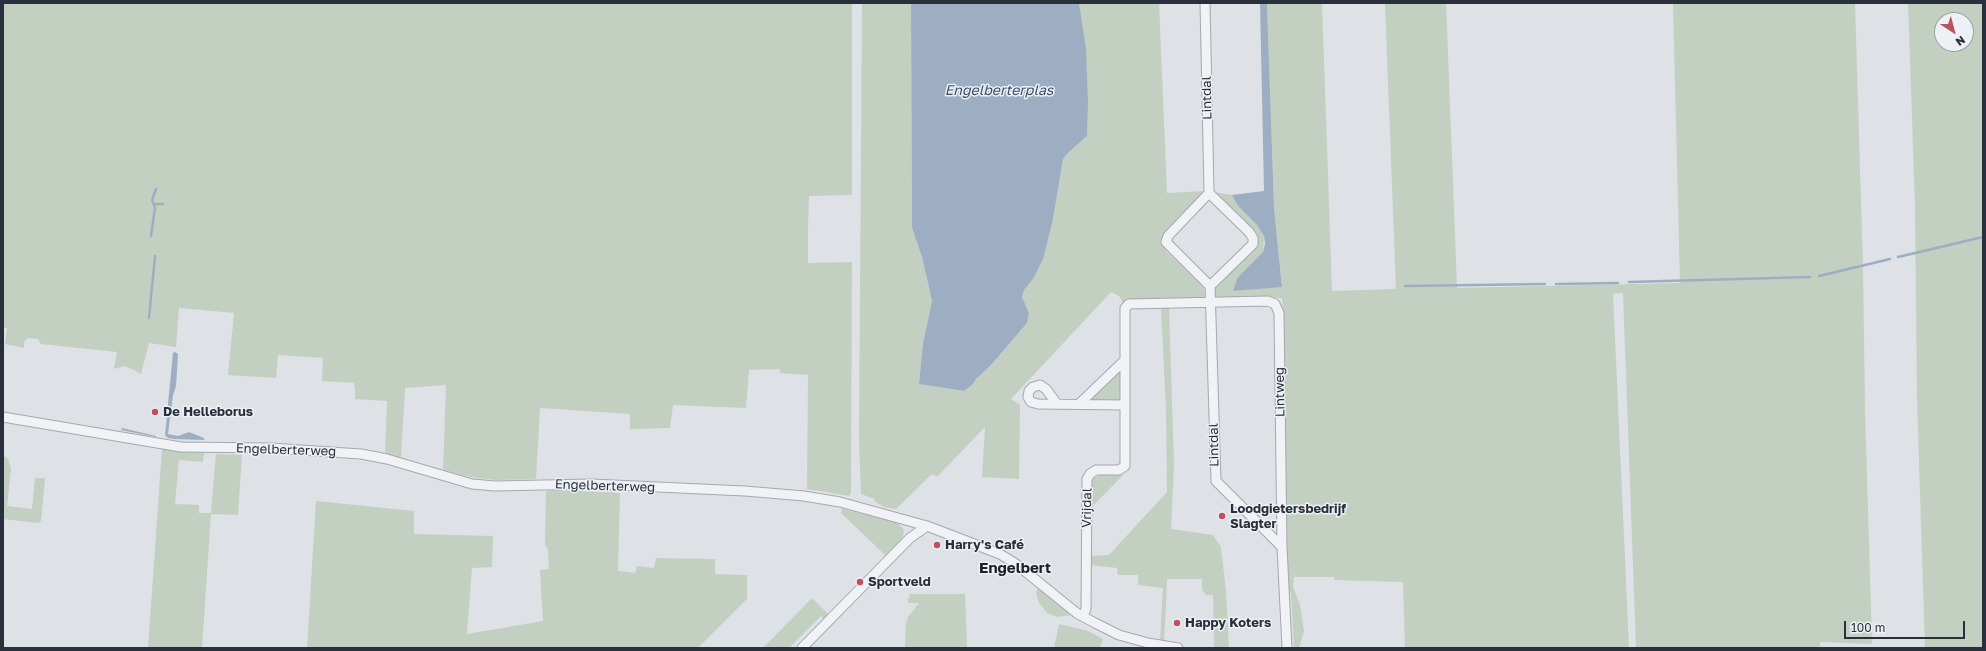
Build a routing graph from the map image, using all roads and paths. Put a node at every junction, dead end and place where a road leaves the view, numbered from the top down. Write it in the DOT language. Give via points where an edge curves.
graph roads {
  1 [pos="1206,3"];
  2 [pos="1209,193"];
  3 [pos="1210,286"];
  4 [pos="1211,302"];
  5 [pos="1125,360"];
  6 [pos="1057,404"];
  7 [pos="1079,404"];
  8 [pos="1125,405"];
  9 [pos="3,417"];
  10 [pos="908,520"];
  11 [pos="927,526"];
  12 [pos="910,538"];
  13 [pos="1282,547"];
  14 [pos="1083,616"];
  15 [pos="806,647"];
  16 [pos="1178,648"];
  17 [pos="1287,648"];
  1 -- 2 [label="street, Lintdal"];
  2 -- 3 [label="street" via="1168,236 1166,242"];
  2 -- 3 [label="street" via="1253,238 1253,244"];
  3 -- 4 [label="street, Lintdal"];
  4 -- 5 [label="street, Vrijdal" via="1129,304 1126,308"];
  4 -- 13 [label="street, Lintdal" via="1216,481"];
  4 -- 13 [label="street, Lintweg" via="1268,301 1275,304 1279,313"];
  5 -- 7 [label="street"];
  5 -- 8 [label="street, Vrijdal"];
  6 -- 7 [label="street"];
  7 -- 8 [label="street"];
  8 -- 14 [label="street, Vrijdal" via="1125,466 1119,470 1096,470 1087,479 1086,609"];
  9 -- 10 [label="street, Engelberterweg" via="181,447 271,448 360,454 387,459 472,484 592,484 771,492 840,502"];
  10 -- 11 [label="street, Engelberterweg"];
  10 -- 12 [label="street"];
  11 -- 12 [label="street"];
  11 -- 14 [label="street, Engelberterweg" via="1000,554"];
  12 -- 15 [label="street"];
  13 -- 17 [label="street"];
  14 -- 16 [label="street, Engelberterweg" via="1119,635"];
}
